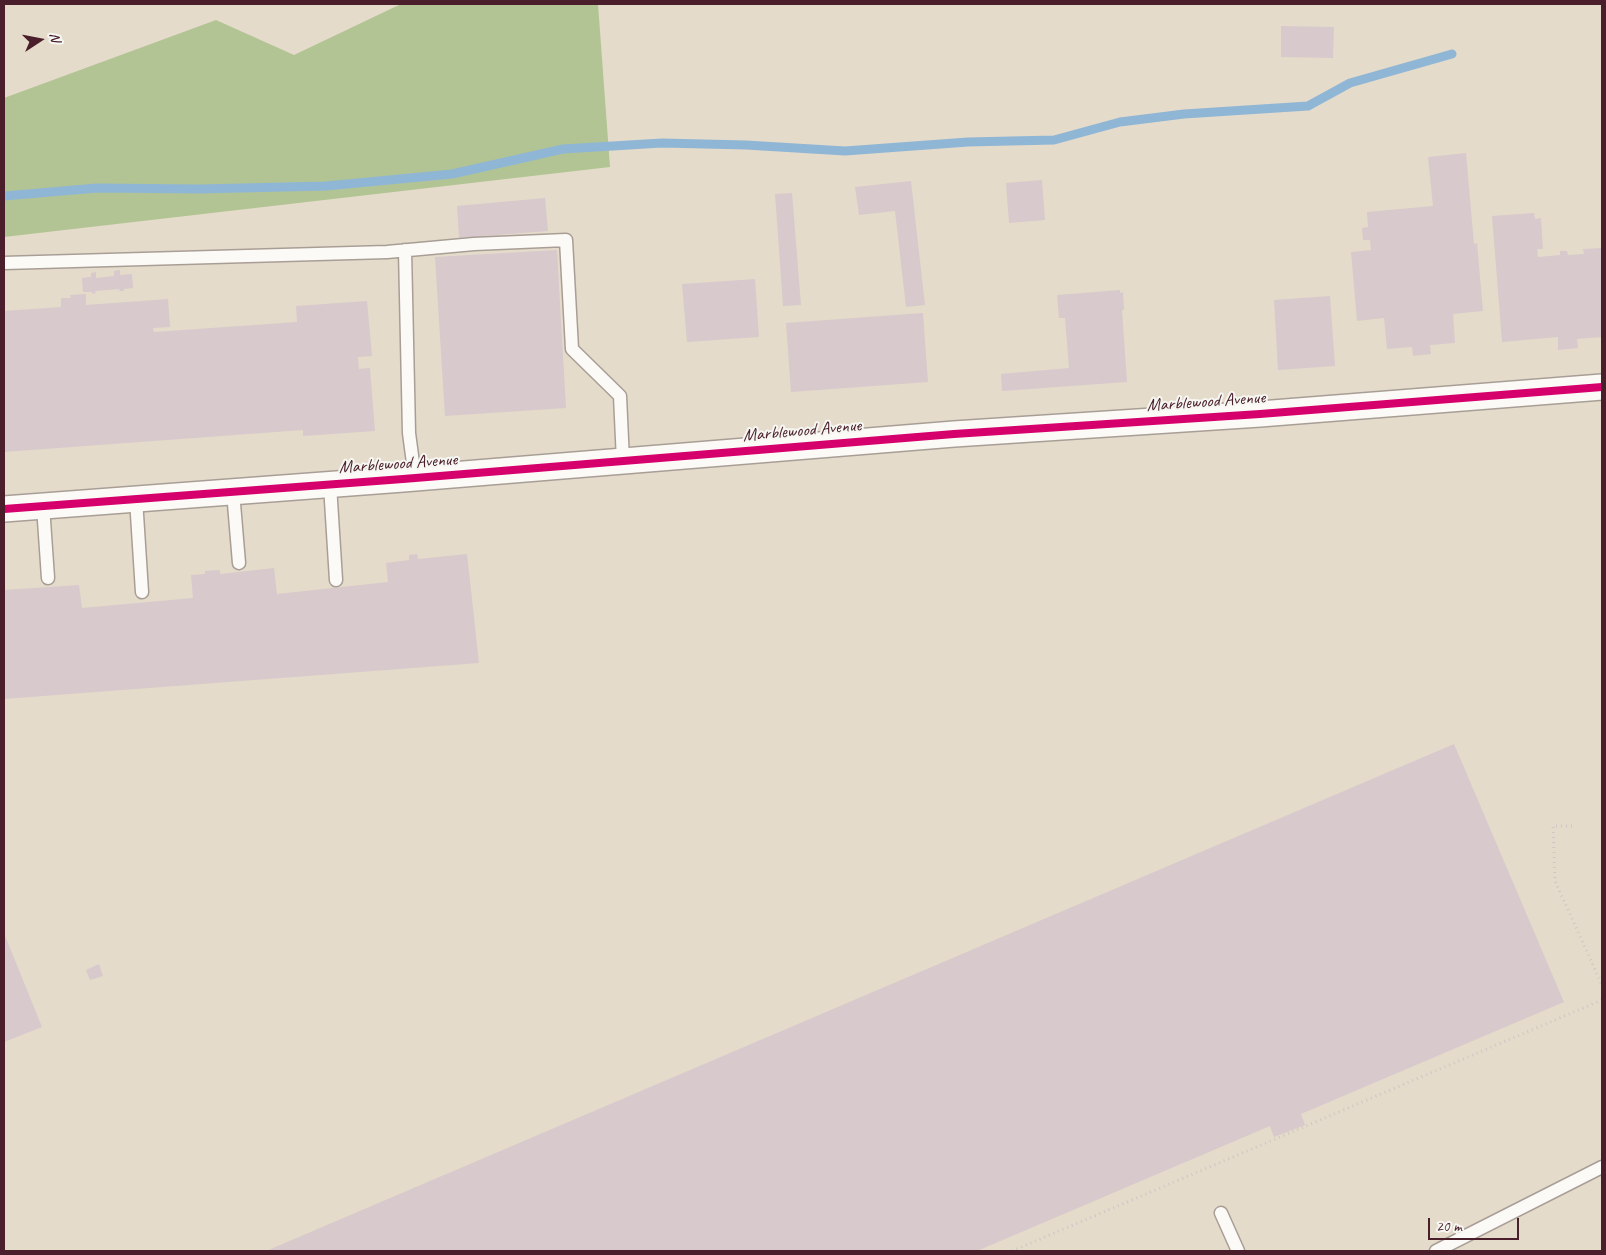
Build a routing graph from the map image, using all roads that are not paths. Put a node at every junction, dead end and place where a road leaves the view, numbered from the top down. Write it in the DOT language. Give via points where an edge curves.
graph roads {
  1 [pos="405,250"];
  2 [pos="4,263"];
  3 [pos="1602,387"];
  4 [pos="623,461"];
  5 [pos="415,478"];
  6 [pos="330,484"];
  7 [pos="234,492"];
  8 [pos="136,499"];
  9 [pos="43,506"];
  10 [pos="4,509"];
  11 [pos="239,563"];
  12 [pos="48,578"];
  13 [pos="336,580"];
  14 [pos="142,592"];
  15 [pos="1602,1167"];
  16 [pos="1221,1212"];
  17 [pos="1238,1251"];
  18 [pos="1436,1251"];
  1 -- 2 [label="lane"];
  1 -- 4 [label="lane" via="566,240 572,349 620,396"];
  1 -- 5 [label="lane" via="409,433"];
  3 -- 4 [label="street, Marblewood Avenue"];
  4 -- 5 [label="street, Marblewood Avenue"];
  5 -- 6 [label="street, Marblewood Avenue"];
  6 -- 7 [label="street, Marblewood Avenue"];
  6 -- 13 [label="lane"];
  7 -- 8 [label="street, Marblewood Avenue"];
  7 -- 11 [label="lane"];
  8 -- 9 [label="street, Marblewood Avenue"];
  8 -- 14 [label="lane"];
  9 -- 10 [label="street, Marblewood Avenue"];
  9 -- 12 [label="lane"];
  15 -- 18 [label="lane"];
  16 -- 17 [label="lane"];
}
